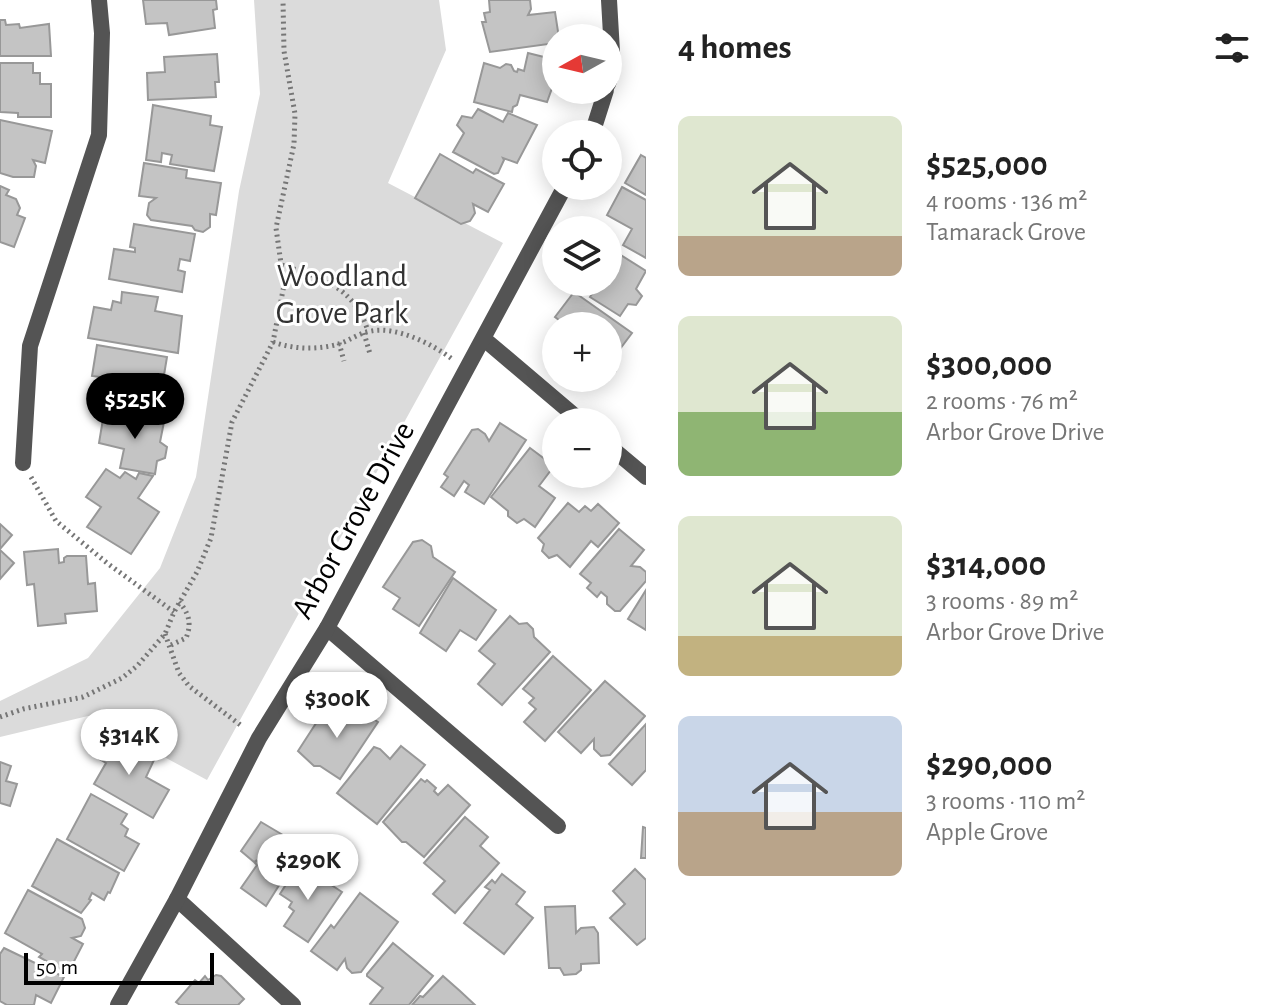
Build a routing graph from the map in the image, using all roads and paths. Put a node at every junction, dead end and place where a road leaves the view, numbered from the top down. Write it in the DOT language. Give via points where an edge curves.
graph roads {
  1 [pos="99,0"];
  2 [pos="283,0"];
  3 [pos="609,0"];
  4 [pos="610,24"];
  5 [pos="558,200"];
  6 [pos="281,264"];
  7 [pos="366,332"];
  8 [pos="484,339"];
  9 [pos="273,342"];
  10 [pos="339,343"];
  11 [pos="370,354"];
  12 [pos="344,361"];
  13 [pos="467,371"];
  14 [pos="565,408"];
  15 [pos="622,457"];
  16 [pos="23,463"];
  17 [pos="646,477"];
  18 [pos="179,602"];
  19 [pos="174,612"];
  20 [pos="327,628"];
  21 [pos="165,634"];
  22 [pos="171,645"];
  23 [pos="0,717"];
  24 [pos="259,738"];
  25 [pos="558,826"];
  26 [pos="177,899"];
  27 [pos="118,1005"];
  28 [pos="293,1005"];
  1 -- 16 [label="street" via="99,135 30,346"];
  2 -- 6 [label="path" via="284,51 295,114 276,228"];
  3 -- 4 [label="street"];
  5 -- 8 [label="street, Arbor Grove Drive"];
  6 -- 7 [label="path" via="330,282 360,309"];
  6 -- 9 [label="path" via="284,285"];
  7 -- 10 [label="path"];
  7 -- 11 [label="path"];
  7 -- 13 [label="path" via="387,329 441,350"];
  8 -- 13 [label="street, Arbor Grove Drive"];
  8 -- 14 [label="street"];
  9 -- 10 [label="path" via="293,349"];
  9 -- 18 [label="path" via="232,422 211,538"];
  10 -- 12 [label="path"];
  13 -- 20 [label="street, Arbor Grove Drive"];
  15 -- 17 [label="street"];
  16 -- 19 [label="path" via="56,521"];
  18 -- 19 [label="path"];
  18 -- 22 [label="path" via="190,629 186,638"];
  19 -- 21 [label="path"];
  20 -- 24 [label="street, Arbor Grove Drive"];
  20 -- 25 [label="street"];
  21 -- 22 [label="path"];
  21 -- 23 [label="path" via="137,666 107,685 83,697"];
  22 -- 24 [label="path" via="189,686"];
  24 -- 26 [label="street, Arbor Grove Drive"];
  26 -- 27 [label="street, Arbor Grove Drive"];
  26 -- 28 [label="street"];
}
